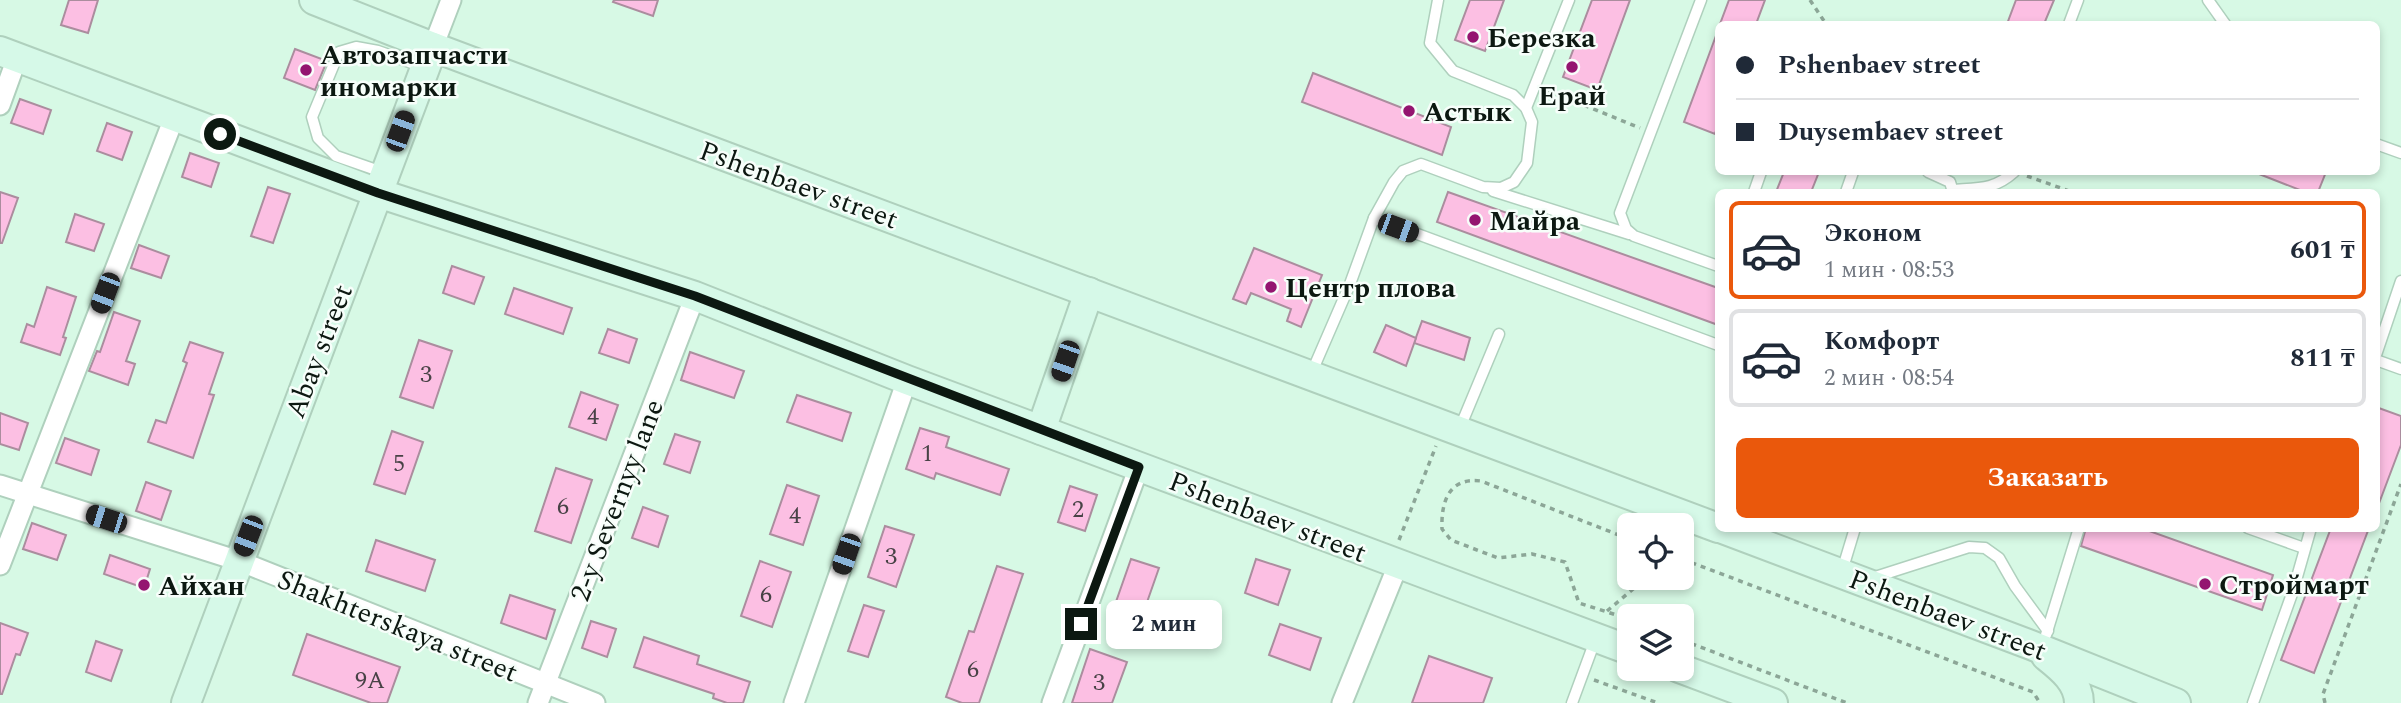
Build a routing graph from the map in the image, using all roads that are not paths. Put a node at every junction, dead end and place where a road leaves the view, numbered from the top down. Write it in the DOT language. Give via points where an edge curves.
graph roads {
  1 [pos="314,0"];
  2 [pos="451,0"];
  3 [pos="1569,0"];
  4 [pos="1700,0"];
  5 [pos="2078,0"];
  6 [pos="2208,0"];
  7 [pos="1436,2"];
  8 [pos="2070,21"];
  9 [pos="2223,21"];
  10 [pos="9,55"];
  11 [pos="428,57"];
  12 [pos="0,105"];
  13 [pos="1526,108"];
  14 [pos="174,118"];
  15 [pos="2380,145"];
  16 [pos="2401,153"];
  17 [pos="1935,175"];
  18 [pos="2010,175"];
  19 [pos="381,183"];
  20 [pos="1483,187"];
  21 [pos="1952,189"];
  22 [pos="1971,189"];
  23 [pos="1374,218"];
  24 [pos="1634,236"];
  25 [pos="1715,265"];
  26 [pos="2401,281"];
  27 [pos="1089,292"];
  28 [pos="695,296"];
  29 [pos="1499,334"];
  30 [pos="1715,344"];
  31 [pos="2380,345"];
  32 [pos="2380,359"];
  33 [pos="2401,369"];
  34 [pos="1311,374"];
  35 [pos="908,380"];
  36 [pos="1452,427"];
  37 [pos="1041,430"];
  38 [pos="1139,467"];
  39 [pos="0,485"];
  40 [pos="27,495"];
  41 [pos="1715,525"];
  42 [pos="1733,532"];
  43 [pos="1856,532"];
  44 [pos="2078,532"];
  45 [pos="2259,532"];
  46 [pos="2310,532"];
  47 [pos="2304,548"];
  48 [pos="239,561"];
  49 [pos="1394,563"];
  50 [pos="0,565"];
  51 [pos="1851,578"];
  52 [pos="1592,636"];
  53 [pos="2040,642"];
  54 [pos="1617,645"];
  55 [pos="1694,674"];
  56 [pos="545,684"];
  57 [pos="186,703"];
  58 [pos="537,703"];
  59 [pos="595,703"];
  60 [pos="794,703"];
  61 [pos="1052,703"];
  62 [pos="1342,703"];
  63 [pos="1572,703"];
  64 [pos="1773,703"];
  65 [pos="2079,703"];
  66 [pos="2176,703"];
  67 [pos="2253,703"];
  1 -- 11 [label="main road, Pshenbaev street"];
  2 -- 11 [label="street, Abay street"];
  3 -- 13 [label="lane"];
  4 -- 24 [label="lane" via="1620,213"];
  5 -- 8 [label="lane"];
  6 -- 9 [label="lane"];
  7 -- 13 [label="lane" via="1430,43 1442,59 1464,77 1513,95"];
  10 -- 12 [label="street"];
  10 -- 14 [label="main road, Pshenbaev street"];
  11 -- 19 [label="main road, Abay street"];
  11 -- 19 [label="lane" via="356,47 339,52 312,117 318,138 336,156"];
  11 -- 27 [label="main road, Pshenbaev street"];
  13 -- 20 [label="lane" via="1532,122 1527,163 1514,183"];
  14 -- 19 [label="main road, Pshenbaev street"];
  14 -- 40 [label="street"];
  15 -- 16 [label="lane"];
  17 -- 21 [label="lane" via="1950,182"];
  18 -- 22 [label="lane" via="2001,183"];
  19 -- 28 [label="main road, Pshenbaev street"];
  19 -- 48 [label="main road, Abay street"];
  20 -- 23 [label="lane" via="1421,164 1404,171 1394,182"];
  20 -- 24 [label="lane"];
  23 -- 30 [label="lane"];
  23 -- 34 [label="lane"];
  24 -- 25 [label="lane"];
  26 -- 31 [label="lane"];
  27 -- 34 [label="main road, Pshenbaev street"];
  27 -- 37 [label="main road"];
  28 -- 35 [label="main road, Pshenbaev street"];
  28 -- 56 [label="street, 2-y Severnyy lane"];
  29 -- 36 [label="lane"];
  32 -- 33 [label="lane"];
  34 -- 36 [label="main road, Pshenbaev street"];
  35 -- 37 [label="main road, Pshenbaev street"];
  35 -- 60 [label="street"];
  36 -- 41 [label="main road, Pshenbaev street"];
  37 -- 38 [label="main road, Pshenbaev street"];
  38 -- 49 [label="main road, Pshenbaev street"];
  38 -- 61 [label="street"];
  39 -- 40 [label="street, Shakhterskaya street"];
  40 -- 48 [label="street, Shakhterskaya street"];
  40 -- 50 [label="street"];
  42 -- 51 [label="main road, Pshenbaev street"];
  43 -- 51 [label="lane"];
  44 -- 53 [label="lane"];
  45 -- 47 [label="lane"];
  46 -- 47 [label="lane"];
  47 -- 67 [label="lane"];
  48 -- 56 [label="street, Shakhterskaya street"];
  48 -- 57 [label="main road, Abay street"];
  49 -- 52 [label="main road, Pshenbaev street"];
  49 -- 62 [label="street"];
  51 -- 53 [label="main road, Pshenbaev street"];
  51 -- 53 [label="lane" via="1969,547 1985,548 1999,558"];
  52 -- 54 [label="main road, Pshenbaev street"];
  52 -- 63 [label="lane"];
  53 -- 65 [label="main road" via="2065,671 2079,694"];
  53 -- 66 [label="main road, Pshenbaev street"];
  55 -- 64 [label="main road"];
  56 -- 58 [label="street, 2-y Severnyy lane"];
  56 -- 59 [label="street, Shakhterskaya street"];
}
